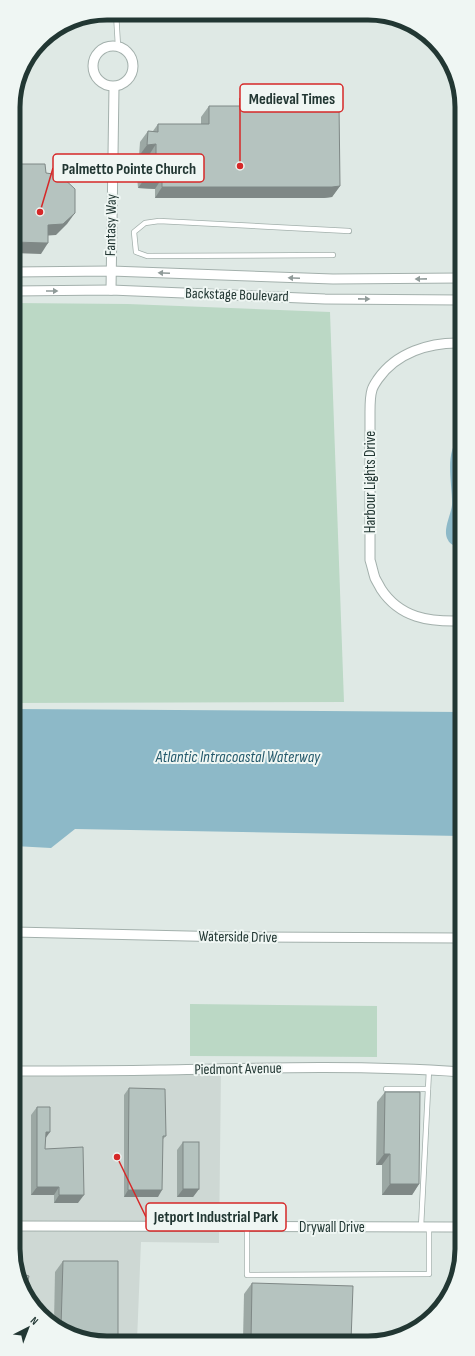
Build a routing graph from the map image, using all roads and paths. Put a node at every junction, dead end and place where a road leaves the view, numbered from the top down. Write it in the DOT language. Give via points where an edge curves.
graph roads {
  1 [pos="116,20"];
  2 [pos="118,46"];
  3 [pos="114,87"];
  4 [pos="349,231"];
  5 [pos="333,255"];
  6 [pos="111,271"];
  7 [pos="20,272"];
  8 [pos="455,278"];
  9 [pos="111,290"];
  10 [pos="20,291"];
  11 [pos="455,300"];
  12 [pos="455,343"];
  13 [pos="455,621"];
  14 [pos="20,932"];
  15 [pos="455,938"];
  16 [pos="429,1070"];
  17 [pos="20,1071"];
  18 [pos="455,1072"];
  19 [pos="386,1088"];
  20 [pos="428,1089"];
  21 [pos="20,1226"];
  22 [pos="247,1226"];
  23 [pos="425,1227"];
  24 [pos="455,1227"];
  1 -- 2 [label="lane"];
  2 -- 3 [label="street" via="126,49 134,64 132,74 125,83"];
  2 -- 3 [label="street" via="107,46 100,51 93,63 94,72 100,82"];
  3 -- 6 [label="street, Fantasy Way"];
  4 -- 5 [label="lane" via="159,221 145,223 134,232 136,252 147,256"];
  6 -- 7 [label="street, Backstage Boulevard"];
  8 -- 6 [label="street, Backstage Boulevard, one-way" via="333,280"];
  6 -- 9 [label="street, Fantasy Way"];
  10 -- 9 [label="street, Backstage Boulevard, one-way"];
  9 -- 11 [label="street, Backstage Boulevard, one-way"];
  12 -- 13 [label="street, Harbour Lights Drive" via="446,342 404,355 385,369 372,389 370,560 376,580 387,598 400,610 413,616 442,622"];
  14 -- 15 [label="street, Waterside Drive" via="231,937"];
  16 -- 17 [label="street, Piedmont Avenue" via="284,1068"];
  16 -- 18 [label="street, Piedmont Avenue"];
  16 -- 20 [label="lane"];
  19 -- 20 [label="lane"];
  20 -- 23 [label="lane"];
  21 -- 22 [label="street, Drywall Drive"];
  22 -- 23 [label="street, Drywall Drive"];
  22 -- 23 [label="lane" via="247,1275 429,1274"];
  23 -- 24 [label="street, Drywall Drive"];
}
